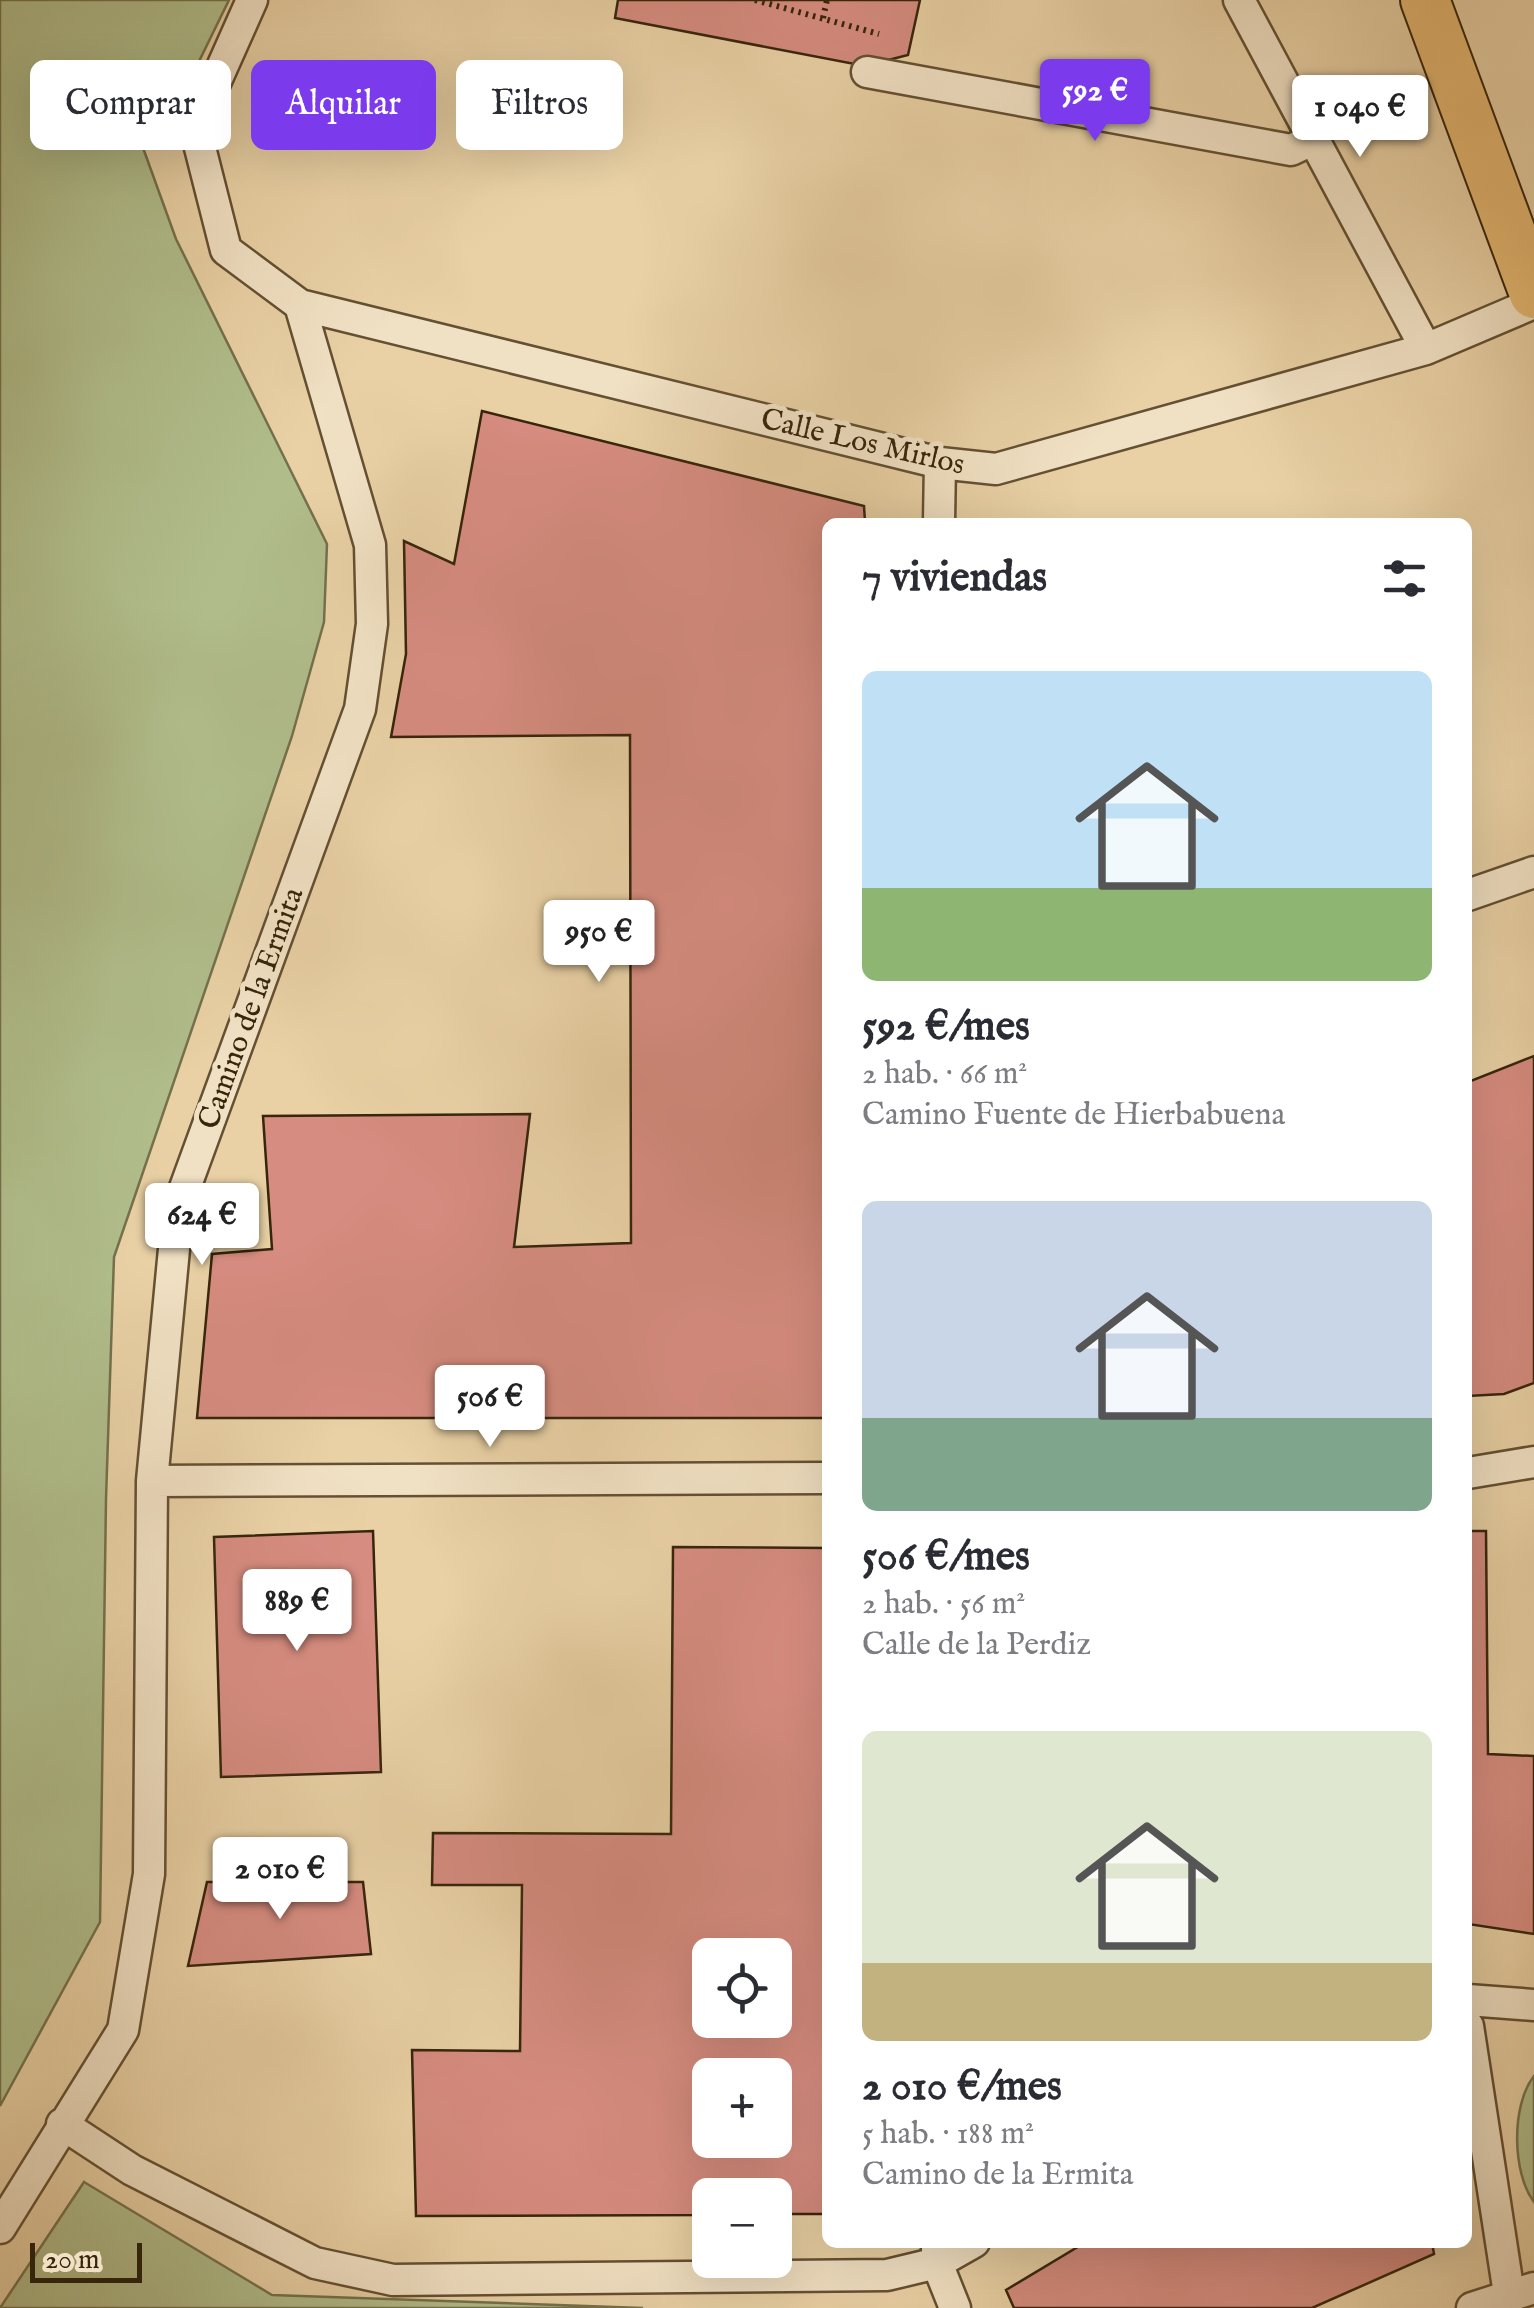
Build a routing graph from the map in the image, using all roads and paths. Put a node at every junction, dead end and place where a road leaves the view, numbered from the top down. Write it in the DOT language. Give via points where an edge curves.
graph roads {
  1 [pos="252,0"];
  2 [pos="755,0"];
  3 [pos="826,0"];
  4 [pos="1238,0"];
  5 [pos="1425,0"];
  6 [pos="824,18"];
  7 [pos="879,34"];
  8 [pos="866,72"];
  9 [pos="1314,138"];
  10 [pos="1534,294"];
  11 [pos="1534,303"];
  12 [pos="300,305"];
  13 [pos="1426,349"];
  14 [pos="940,463"];
  15 [pos="939,518"];
  16 [pos="1534,872"];
  17 [pos="1472,894"];
  18 [pos="1534,1462"];
  19 [pos="1472,1472"];
  20 [pos="822,1478"];
  21 [pos="152,1481"];
  22 [pos="1472,2000"];
  23 [pos="1534,2005"];
  24 [pos="1472,2046"];
  25 [pos="62,2124"];
  26 [pos="0,2228"];
  27 [pos="937,2253"];
  28 [pos="1522,2291"];
  29 [pos="956,2308"];
  30 [pos="1472,2308"];
  1 -- 12 [label="street" via="195,128 226,250"];
  2 -- 6 [label="path"];
  3 -- 6 [label="path"];
  4 -- 9 [label="street"];
  5 -- 10 [label="main road"];
  6 -- 7 [label="path"];
  8 -- 9 [label="street" via="1291,150"];
  9 -- 13 [label="street"];
  11 -- 13 [label="street, Calle Los Mirlos"];
  12 -- 14 [label="street, Calle Los Mirlos"];
  12 -- 21 [label="street, Camino de la Ermita" via="370,545 372,624 360,709 178,1208"];
  13 -- 14 [label="street, Calle Los Mirlos" via="996,468"];
  14 -- 15 [label="street"];
  16 -- 17 [label="street"];
  18 -- 19 [label="street"];
  20 -- 21 [label="street"];
  21 -- 25 [label="street, Camino de la Ermita" via="149,1874 124,2030"];
  22 -- 23 [label="street"];
  24 -- 28 [label="street"];
  25 -- 26 [label="street, Camino de la Ermita"];
  25 -- 27 [label="street" via="132,2170 315,2263 393,2280 886,2275"];
  27 -- 29 [label="street"];
  28 -- 30 [label="street"];
}
